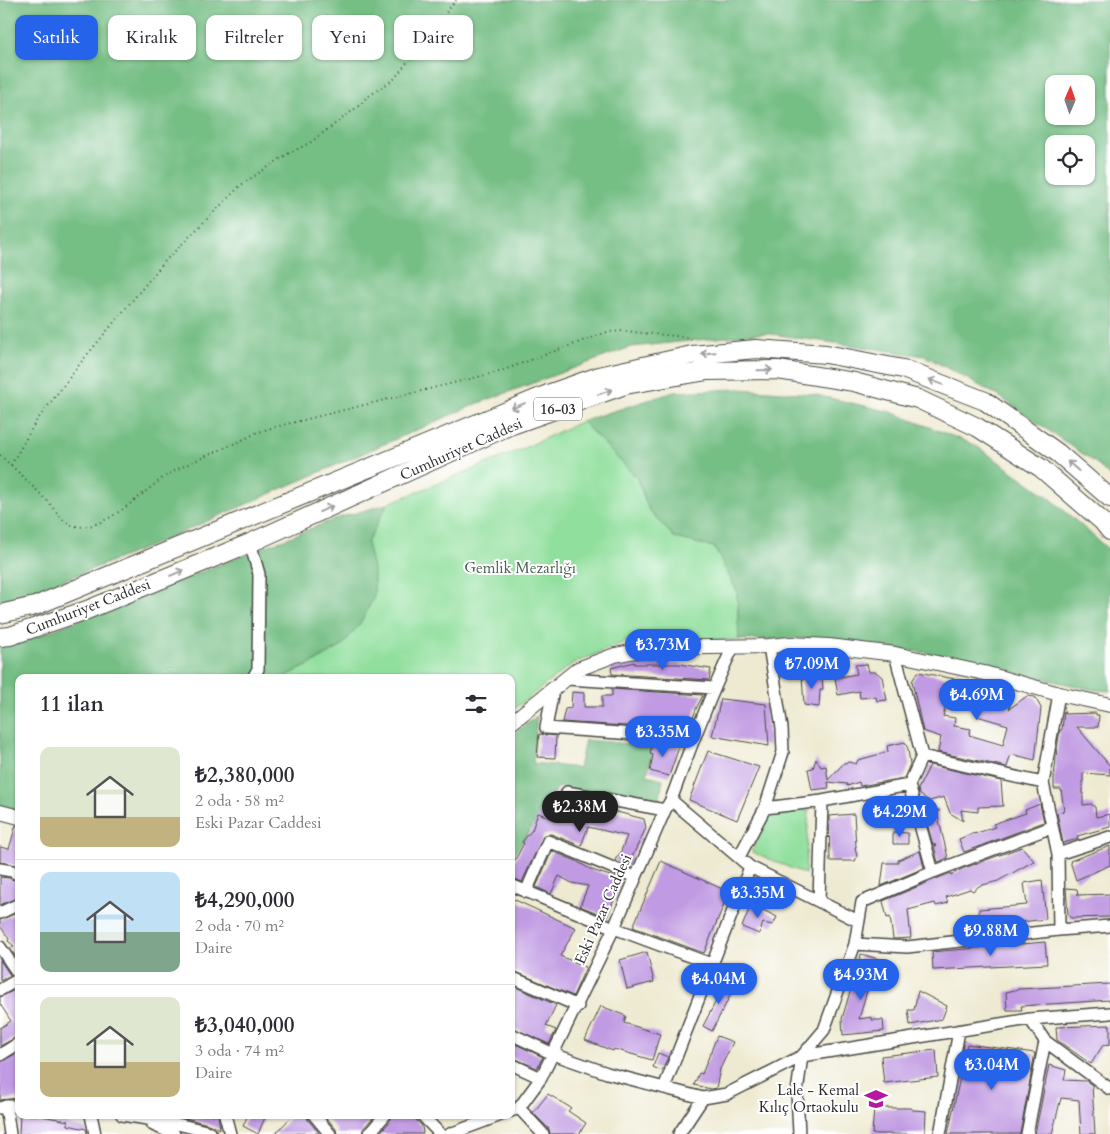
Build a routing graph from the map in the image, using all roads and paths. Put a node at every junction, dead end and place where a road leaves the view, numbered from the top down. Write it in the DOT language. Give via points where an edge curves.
graph roads {
  1 [pos="456,0"];
  2 [pos="711,352"];
  3 [pos="0,456"];
  4 [pos="11,465"];
  5 [pos="1110,498"];
  6 [pos="1110,531"];
  7 [pos="250,543"];
  8 [pos="0,614"];
  9 [pos="0,637"];
  10 [pos="769,646"];
  11 [pos="733,647"];
  12 [pos="895,654"];
  13 [pos="255,674"];
  14 [pos="566,678"];
  15 [pos="714,688"];
  16 [pos="553,690"];
  17 [pos="1059,694"];
  18 [pos="1110,705"];
  19 [pos="515,720"];
  20 [pos="693,738"];
  21 [pos="922,756"];
  22 [pos="1043,783"];
  23 [pos="909,785"];
  24 [pos="567,792"];
  25 [pos="822,801"];
  26 [pos="668,805"];
  27 [pos="765,808"];
  28 [pos="0,812"];
  29 [pos="15,816"];
  30 [pos="1052,827"];
  31 [pos="1110,837"];
  32 [pos="1058,854"];
  33 [pos="739,857"];
  34 [pos="750,867"];
  35 [pos="0,869"];
  36 [pos="933,872"];
  37 [pos="15,873"];
  38 [pos="635,877"];
  39 [pos="515,887"];
  40 [pos="526,892"];
  41 [pos="819,901"];
  42 [pos="15,906"];
  43 [pos="0,913"];
  44 [pos="858,921"];
  45 [pos="1110,926"];
  46 [pos="614,928"];
  47 [pos="1059,930"];
  48 [pos="855,944"];
  49 [pos="0,947"];
  50 [pos="711,964"];
  51 [pos="15,971"];
  52 [pos="515,978"];
  53 [pos="15,980"];
  54 [pos="0,990"];
  55 [pos="578,1006"];
  56 [pos="1110,1013"];
  57 [pos="1030,1019"];
  58 [pos="959,1031"];
  59 [pos="515,1036"];
  60 [pos="1044,1041"];
  61 [pos="15,1046"];
  62 [pos="553,1054"];
  63 [pos="0,1055"];
  64 [pos="802,1056"];
  65 [pos="515,1066"];
  66 [pos="541,1078"];
  67 [pos="664,1088"];
  68 [pos="1110,1089"];
  69 [pos="704,1098"];
  70 [pos="3,1107"];
  71 [pos="515,1110"];
  72 [pos="92,1119"];
  73 [pos="137,1119"];
  74 [pos="142,1119"];
  75 [pos="226,1119"];
  76 [pos="317,1119"];
  77 [pos="382,1119"];
  78 [pos="426,1119"];
  79 [pos="493,1119"];
  80 [pos="465,1132"];
  81 [pos="10,1134"];
  82 [pos="95,1134"];
  83 [pos="174,1134"];
  84 [pos="211,1134"];
  85 [pos="230,1134"];
  86 [pos="330,1134"];
  87 [pos="369,1134"];
  88 [pos="440,1134"];
  89 [pos="450,1134"];
  90 [pos="542,1134"];
  91 [pos="679,1134"];
  92 [pos="799,1134"];
  93 [pos="940,1134"];
  94 [pos="1027,1134"];
  1 -- 4 [label="path" via="394,79 311,142 241,185 165,260 35,423"];
  2 -- 4 [label="path" via="685,337 608,332 498,372 304,419 256,434 170,474 126,509 88,526 72,525 62,519"];
  5 -- 2 [label="main road, Cumhuriyet Caddesi / 16-03, one-way" via="1058,453 986,401 903,369 826,354 756,349"];
  2 -- 8 [label="main road, Cumhuriyet Caddesi / 16-03, one-way" via="599,376 548,394 35,606"];
  3 -- 4 [label="path"];
  7 -- 6 [label="main road, Cumhuriyet Caddesi / 16-03, one-way" via="509,426 625,386 707,371 778,370 854,382 918,399 978,427 1041,468"];
  9 -- 7 [label="main road, Cumhuriyet Caddesi / 16-03, one-way" via="87,610"];
  7 -- 13 [label="street" via="259,574 258,668"];
  10 -- 11 [label="street"];
  10 -- 12 [label="street" via="829,646"];
  10 -- 27 [label="street" via="784,745"];
  11 -- 14 [label="street" via="651,648 615,654 578,669"];
  11 -- 15 [label="street, Eski Pazar Caddesi"];
  12 -- 17 [label="street" via="984,673"];
  12 -- 21 [label="street"];
  14 -- 15 [label="street"];
  14 -- 16 [label="street"];
  15 -- 20 [label="street, Eski Pazar Caddesi"];
  16 -- 19 [label="street"];
  16 -- 20 [label="street" via="546,728"];
  17 -- 18 [label="street"];
  17 -- 22 [label="street"];
  20 -- 26 [label="street, Eski Pazar Caddesi"];
  21 -- 22 [label="street"];
  21 -- 23 [label="street"];
  22 -- 30 [label="street"];
  23 -- 25 [label="street"];
  23 -- 36 [label="street"];
  24 -- 26 [label="street"];
  25 -- 27 [label="street"];
  25 -- 41 [label="street"];
  26 -- 33 [label="street"];
  26 -- 38 [label="street, Eski Pazar Caddesi"];
  27 -- 33 [label="street"];
  28 -- 29 [label="street"];
  30 -- 32 [label="street"];
  30 -- 36 [label="street"];
  31 -- 32 [label="street"];
  32 -- 47 [label="street"];
  33 -- 34 [label="street"];
  34 -- 41 [label="street"];
  34 -- 50 [label="street"];
  35 -- 37 [label="street"];
  36 -- 44 [label="street" via="862,902"];
  38 -- 40 [label="street" via="548,840"];
  38 -- 46 [label="street, Eski Pazar Caddesi"];
  39 -- 40 [label="street"];
  40 -- 46 [label="street"];
  41 -- 44 [label="street"];
  42 -- 43 [label="street"];
  44 -- 48 [label="street"];
  45 -- 47 [label="street"];
  46 -- 50 [label="street"];
  46 -- 55 [label="street, Eski Pazar Caddesi"];
  47 -- 48 [label="street" via="907,947"];
  48 -- 64 [label="street" via="824,1030"];
  49 -- 51 [label="street"];
  50 -- 67 [label="street"];
  52 -- 55 [label="street"];
  53 -- 54 [label="street"];
  55 -- 62 [label="street, Eski Pazar Caddesi"];
  56 -- 57 [label="street"];
  57 -- 58 [label="street"];
  57 -- 60 [label="street"];
  58 -- 64 [label="street"];
  58 -- 93 [label="street"];
  59 -- 62 [label="street"];
  60 -- 68 [label="street"];
  60 -- 94 [label="street"];
  61 -- 63 [label="street"];
  62 -- 66 [label="street, Eski Pazar Caddesi"];
  62 -- 67 [label="street"];
  64 -- 69 [label="street" via="727,1094"];
  64 -- 92 [label="street" via="797,1092"];
  65 -- 66 [label="street"];
  66 -- 71 [label="street, Eski Pazar Caddesi"];
  67 -- 69 [label="street"];
  69 -- 91 [label="street"];
  70 -- 81 [label="street"];
  71 -- 90 [label="street"];
  72 -- 82 [label="street"];
  73 -- 83 [label="street"];
  74 -- 84 [label="street"];
  75 -- 85 [label="street"];
  76 -- 86 [label="street"];
  77 -- 87 [label="street"];
  78 -- 88 [label="street"];
  79 -- 80 [label="street"];
  80 -- 89 [label="street"];
}
